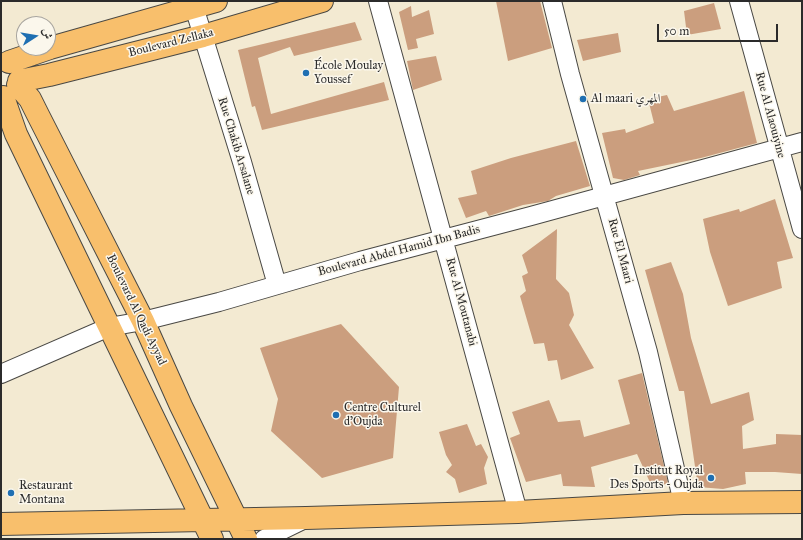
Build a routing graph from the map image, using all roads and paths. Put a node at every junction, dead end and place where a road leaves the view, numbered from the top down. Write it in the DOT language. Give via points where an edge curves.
graph roads {
  1 [pos="216,1"];
  2 [pos="322,1"];
  3 [pos="378,1"];
  4 [pos="552,1"];
  5 [pos="739,1"];
  6 [pos="194,7"];
  7 [pos="203,36"];
  8 [pos="8,80"];
  9 [pos="802,142"];
  10 [pos="779,148"];
  11 [pos="605,196"];
  12 [pos="802,229"];
  13 [pos="444,239"];
  14 [pos="277,285"];
  15 [pos="143,321"];
  16 [pos="109,327"];
  17 [pos="1,374"];
  18 [pos="802,502"];
  19 [pos="683,503"];
  20 [pos="518,512"];
  21 [pos="306,518"];
  22 [pos="237,519"];
  23 [pos="1,524"];
  24 [pos="208,529"];
  25 [pos="246,539"];
  26 [pos="264,539"];
  1 -- 6 [label="main road"];
  2 -- 7 [label="main road, Boulevard Zellaka"];
  3 -- 13 [label="street, Rue Al Moutanabi"];
  4 -- 11 [label="street, Rue El Maari"];
  5 -- 10 [label="street, Rue Al Alaouiyine"];
  6 -- 7 [label="street, Rue Chakib Arsalane"];
  6 -- 8 [label="main road" via="50,48"];
  7 -- 8 [label="main road, Boulevard Zellaka" via="49,75"];
  7 -- 14 [label="street, Rue Chakib Arsalane"];
  8 -- 15 [label="main road, Boulevard Al Qadi Ayyad" via="30,99"];
  8 -- 16 [label="main road" via="16,134"];
  9 -- 10 [label="street, Boulevard Abdel Hamid Ibn Badis"];
  10 -- 11 [label="street, Boulevard Abdel Hamid Ibn Badis"];
  10 -- 12 [label="street, Rue Al Alaouiyine"];
  11 -- 13 [label="street, Boulevard Abdel Hamid Ibn Badis"];
  11 -- 19 [label="street, Rue El Maari" via="648,352"];
  13 -- 14 [label="street, Boulevard Abdel Hamid Ibn Badis"];
  13 -- 20 [label="street, Rue Al Moutanabi"];
  14 -- 15 [label="street, Boulevard Abdel Hamid Ibn Badis"];
  15 -- 16 [label="street, Boulevard Abdel Hamid Ibn Badis"];
  15 -- 22 [label="main road, Boulevard Al Qadi Ayyad" via="181,406"];
  16 -- 17 [label="street, Boulevard Abdel Hamid Ibn Badis"];
  16 -- 24 [label="main road"];
  18 -- 19 [label="main road"];
  19 -- 20 [label="main road"];
  20 -- 21 [label="main road"];
  21 -- 22 [label="main road"];
  21 -- 26 [label="street"];
  22 -- 24 [label="main road"];
  22 -- 25 [label="main road, Boulevard Al Qadi Ayyad"];
  23 -- 24 [label="main road"];
}
